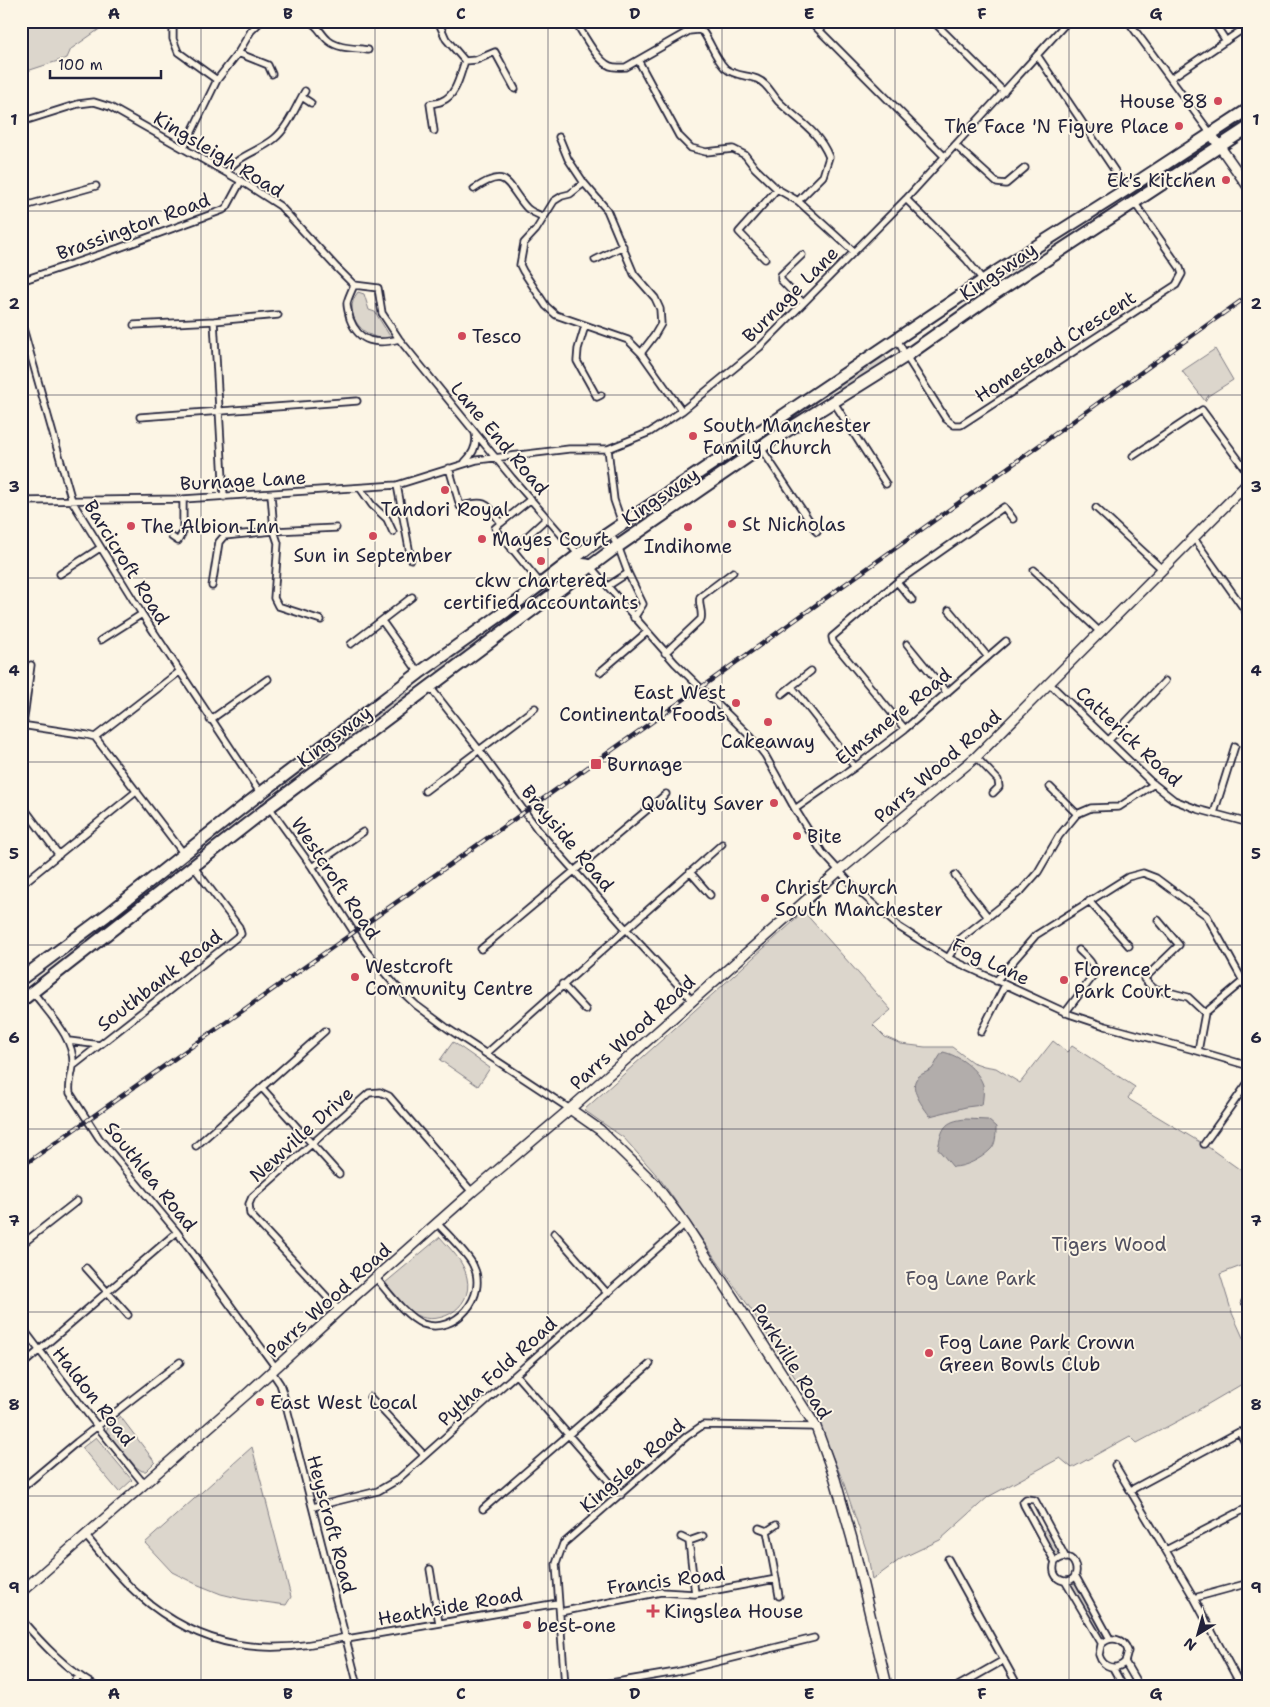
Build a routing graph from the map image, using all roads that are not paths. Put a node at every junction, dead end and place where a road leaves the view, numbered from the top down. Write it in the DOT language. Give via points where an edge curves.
graph roads {
  1 [pos="173,21"];
  2 [pos="261,21"];
  3 [pos="308,21"];
  4 [pos="438,21"];
  5 [pos="575,21"];
  6 [pos="701,21"];
  7 [pos="810,21"];
  8 [pos="933,21"];
  9 [pos="1068,21"];
  10 [pos="1128,21"];
  11 [pos="1214,21"];
  12 [pos="1249,26"];
  13 [pos="699,30"];
  14 [pos="1226,42"];
  15 [pos="368,50"];
  16 [pos="238,53"];
  17 [pos="1036,55"];
  18 [pos="638,60"];
  19 [pos="465,61"];
  20 [pos="272,74"];
  21 [pos="1171,78"];
  22 [pos="217,80"];
  23 [pos="515,89"];
  24 [pos="305,91"];
  25 [pos="1004,92"];
  26 [pos="302,97"];
  27 [pos="311,104"];
  28 [pos="1249,109"];
  29 [pos="21,122"];
  30 [pos="1249,127"];
  31 [pos="434,131"];
  32 [pos="1211,134"];
  33 [pos="558,137"];
  34 [pos="954,145"];
  35 [pos="1220,146"];
  36 [pos="184,148"];
  37 [pos="944,156"];
  38 [pos="1025,168"];
  39 [pos="227,172"];
  40 [pos="242,181"];
  41 [pos="584,182"];
  42 [pos="96,186"];
  43 [pos="1249,188"];
  44 [pos="474,189"];
  45 [pos="777,189"];
  46 [pos="1127,189"];
  47 [pos="906,199"];
  48 [pos="798,201"];
  49 [pos="1134,202"];
  50 [pos="21,207"];
  51 [pos="543,217"];
  52 [pos="623,246"];
  53 [pos="853,251"];
  54 [pos="802,255"];
  55 [pos="765,259"];
  56 [pos="595,260"];
  57 [pos="984,280"];
  58 [pos="21,281"];
  59 [pos="354,285"];
  60 [pos="803,303"];
  61 [pos="278,315"];
  62 [pos="21,321"];
  63 [pos="214,321"];
  64 [pos="134,325"];
  65 [pos="585,326"];
  66 [pos="399,339"];
  67 [pos="897,339"];
  68 [pos="641,353"];
  69 [pos="906,356"];
  70 [pos="601,395"];
  71 [pos="357,401"];
  72 [pos="833,401"];
  73 [pos="682,411"];
  74 [pos="218,412"];
  75 [pos="140,417"];
  76 [pos="474,431"];
  77 [pos="608,448"];
  78 [pos="760,448"];
  79 [pos="1133,456"];
  80 [pos="496,457"];
  81 [pos="463,464"];
  82 [pos="449,468"];
  83 [pos="1249,474"];
  84 [pos="1249,482"];
  85 [pos="886,484"];
  86 [pos="397,485"];
  87 [pos="360,488"];
  88 [pos="271,494"];
  89 [pos="692,495"];
  90 [pos="224,497"];
  91 [pos="183,499"];
  92 [pos="530,499"];
  93 [pos="21,501"];
  94 [pos="72,501"];
  95 [pos="659,505"];
  96 [pos="1096,508"];
  97 [pos="548,518"];
  98 [pos="1013,519"];
  99 [pos="501,523"];
  100 [pos="622,523"];
  101 [pos="336,528"];
  102 [pos="274,531"];
  103 [pos="393,532"];
  104 [pos="817,532"];
  105 [pos="172,537"];
  106 [pos="1193,538"];
  107 [pos="616,543"];
  108 [pos="100,548"];
  109 [pos="512,550"];
  110 [pos="578,554"];
  111 [pos="411,559"];
  112 [pos="590,566"];
  113 [pos="1162,569"];
  114 [pos="1034,570"];
  115 [pos="734,572"];
  116 [pos="628,573"];
  117 [pos="60,574"];
  118 [pos="897,582"];
  119 [pos="541,584"];
  120 [pos="212,586"];
  121 [pos="608,586"];
  122 [pos="412,597"];
  123 [pos="912,600"];
  124 [pos="949,610"];
  125 [pos="506,611"];
  126 [pos="142,614"];
  127 [pos="1249,616"];
  128 [pos="634,618"];
  129 [pos="321,620"];
  130 [pos="382,621"];
  131 [pos="648,632"];
  132 [pos="1100,632"];
  133 [pos="101,640"];
  134 [pos="1006,641"];
  135 [pos="351,644"];
  136 [pos="907,644"];
  137 [pos="665,653"];
  138 [pos="988,657"];
  139 [pos="31,665"];
  140 [pos="811,671"];
  141 [pos="179,672"];
  142 [pos="419,672"];
  143 [pos="600,672"];
  144 [pos="268,679"];
  145 [pos="1165,681"];
  146 [pos="1049,683"];
  147 [pos="430,687"];
  148 [pos="792,687"];
  149 [pos="947,693"];
  150 [pos="782,694"];
  151 [pos="536,708"];
  152 [pos="210,720"];
  153 [pos="22,725"];
  154 [pos="906,729"];
  155 [pos="95,737"];
  156 [pos="1108,741"];
  157 [pos="1235,746"];
  158 [pos="480,751"];
  159 [pos="976,757"];
  160 [pos="856,767"];
  161 [pos="1154,784"];
  162 [pos="1050,787"];
  163 [pos="137,791"];
  164 [pos="425,791"];
  165 [pos="994,793"];
  166 [pos="261,794"];
  167 [pos="666,794"];
  168 [pos="269,807"];
  169 [pos="24,808"];
  170 [pos="795,810"];
  171 [pos="1214,813"];
  172 [pos="1077,814"];
  173 [pos="1249,823"];
  174 [pos="363,832"];
  175 [pos="722,844"];
  176 [pos="184,854"];
  177 [pos="59,855"];
  178 [pos="193,866"];
  179 [pos="312,867"];
  180 [pos="574,870"];
  181 [pos="839,871"];
  182 [pos="690,872"];
  183 [pos="955,875"];
  184 [pos="21,885"];
  185 [pos="710,895"];
  186 [pos="1089,901"];
  187 [pos="988,916"];
  188 [pos="1158,920"];
  189 [pos="626,929"];
  190 [pos="1129,946"];
  191 [pos="481,949"];
  192 [pos="1079,950"];
  193 [pos="948,958"];
  194 [pos="22,977"];
  195 [pos="996,981"];
  196 [pos="1242,981"];
  197 [pos="562,984"];
  198 [pos="1005,985"];
  199 [pos="33,992"];
  200 [pos="1249,992"];
  201 [pos="692,1000"];
  202 [pos="21,1001"];
  203 [pos="586,1010"];
  204 [pos="1065,1012"];
  205 [pos="1205,1012"];
  206 [pos="326,1031"];
  207 [pos="982,1032"];
  208 [pos="69,1041"];
  209 [pos="100,1045"];
  210 [pos="1198,1050"];
  211 [pos="487,1054"];
  212 [pos="73,1066"];
  213 [pos="1249,1066"];
  214 [pos="1249,1081"];
  215 [pos="262,1088"];
  216 [pos="570,1109"];
  217 [pos="312,1144"];
  218 [pos="1204,1144"];
  219 [pos="196,1146"];
  220 [pos="339,1174"];
  221 [pos="472,1192"];
  222 [pos="77,1202"];
  223 [pos="438,1224"];
  224 [pos="685,1224"];
  225 [pos="177,1232"];
  226 [pos="554,1233"];
  227 [pos="21,1245"];
  228 [pos="86,1268"];
  229 [pos="376,1278"];
  230 [pos="108,1291"];
  231 [pos="607,1293"];
  232 [pos="339,1310"];
  233 [pos="128,1315"];
  234 [pos="21,1326"];
  235 [pos="40,1350"];
  236 [pos="180,1362"];
  237 [pos="650,1364"];
  238 [pos="21,1366"];
  239 [pos="274,1370"];
  240 [pos="516,1375"];
  241 [pos="370,1397"];
  242 [pos="98,1426"];
  243 [pos="816,1427"];
  244 [pos="568,1435"];
  245 [pos="1249,1449"];
  246 [pos="424,1455"];
  247 [pos="1115,1465"];
  248 [pos="144,1484"];
  249 [pos="21,1488"];
  250 [pos="1131,1490"];
  251 [pos="621,1495"];
  252 [pos="312,1507"];
  253 [pos="1249,1507"];
  254 [pos="483,1509"];
  255 [pos="776,1524"];
  256 [pos="759,1528"];
  257 [pos="767,1531"];
  258 [pos="85,1535"];
  259 [pos="703,1536"];
  260 [pos="681,1537"];
  261 [pos="688,1541"];
  262 [pos="1166,1550"];
  263 [pos="1066,1558"];
  264 [pos="948,1559"];
  265 [pos="1056,1562"];
  266 [pos="430,1569"];
  267 [pos="1075,1575"];
  268 [pos="776,1579"];
  269 [pos="1065,1580"];
  270 [pos="1249,1583"];
  271 [pos="21,1592"];
  272 [pos="695,1594"];
  273 [pos="779,1596"];
  274 [pos="1194,1598"];
  275 [pos="558,1603"];
  276 [pos="560,1612"];
  277 [pos="21,1619"];
  278 [pos="439,1623"];
  279 [pos="347,1638"];
  280 [pos="814,1638"];
  281 [pos="1110,1639"];
  282 [pos="1102,1644"];
  283 [pos="1004,1660"];
  284 [pos="1125,1662"];
  285 [pos="1113,1668"];
  286 [pos="79,1676"];
  287 [pos="71,1686"];
  288 [pos="95,1686"];
  289 [pos="358,1686"];
  290 [pos="565,1686"];
  291 [pos="593,1686"];
  292 [pos="888,1686"];
  293 [pos="958,1686"];
  294 [pos="1018,1686"];
  295 [pos="1123,1686"];
  296 [pos="1138,1686"];
  297 [pos="1241,1686"];
  1 -- 22 [label="street" via="173,39 178,52"];
  2 -- 16 [label="street" via="250,31"];
  3 -- 15 [label="street" via="339,46"];
  4 -- 19 [label="street" via="446,39"];
  5 -- 18 [label="street" via="601,60 609,66 626,67"];
  6 -- 13 [label="street"];
  7 -- 37 [label="street"];
  8 -- 25 [label="street"];
  9 -- 17 [label="street, Burnage Lane"];
  10 -- 21 [label="street"];
  11 -- 14 [label="street"];
  12 -- 14 [label="street"];
  13 -- 18 [label="street" via="689,30"];
  13 -- 48 [label="street" via="725,68 758,79 767,86 824,146 829,157 823,176"];
  14 -- 21 [label="street"];
  16 -- 20 [label="street" via="268,64"];
  16 -- 22 [label="street"];
  17 -- 25 [label="street, Burnage Lane"];
  17 -- 46 [label="street"];
  18 -- 45 [label="street" via="679,136 691,148 706,152 732,149 745,155"];
  19 -- 23 [label="street" via="495,52"];
  19 -- 31 [label="street" via="452,94 430,104"];
  21 -- 32 [label="street"];
  22 -- 36 [label="street"];
  24 -- 26 [label="street"];
  25 -- 34 [label="street, Burnage Lane"];
  26 -- 27 [label="street"];
  26 -- 39 [label="street" via="277,136 240,158"];
  28 -- 32 [label="highway, Kingsway"];
  29 -- 36 [label="street, Kingsleigh Road" via="94,102 110,106"];
  30 -- 35 [label="highway, Kingsway"];
  32 -- 35 [label="street"];
  32 -- 46 [label="highway, Kingsway"];
  33 -- 41 [label="street"];
  34 -- 37 [label="street, Burnage Lane"];
  34 -- 38 [label="street" via="1000,184 1009,182"];
  35 -- 43 [label="street"];
  35 -- 49 [label="highway, Kingsway"];
  36 -- 39 [label="street, Kingsleigh Road"];
  37 -- 47 [label="street, Burnage Lane"];
  39 -- 40 [label="street, Kingsleigh Road"];
  40 -- 58 [label="street, Brassington Road" via="223,210"];
  40 -- 59 [label="street, Kingsleigh Road" via="280,206"];
  41 -- 51 [label="street" via="570,194 554,201"];
  41 -- 52 [label="street" via="607,210"];
  42 -- 50 [label="street"];
  44 -- 51 [label="street" via="498,178 511,186 527,208"];
  45 -- 48 [label="street"];
  45 -- 55 [label="street" via="739,232"];
  46 -- 57 [label="highway, Kingsway"];
  47 -- 53 [label="street, Burnage Lane"];
  47 -- 57 [label="street"];
  48 -- 53 [label="street"];
  49 -- 69 [label="highway, Kingsway"];
  49 -- 69 [label="street, Homestead Crescent" via="1180,268 1182,274 1176,285 959,426 946,419"];
  51 -- 65 [label="street" via="524,243 520,265 546,306 556,315"];
  52 -- 56 [label="street"];
  52 -- 68 [label="street" via="634,274 656,298 660,309 660,324"];
  53 -- 60 [label="street, Burnage Lane"];
  54 -- 60 [label="street" via="781,275 781,280"];
  57 -- 67 [label="highway, Kingsway"];
  59 -- 66 [label="street, Lane End Road" via="378,288 382,313"];
  59 -- 66 [label="street" via="347,303 348,314 361,336 385,343"];
  60 -- 73 [label="street, Burnage Lane" via="760,347"];
  61 -- 63 [label="street"];
  62 -- 94 [label="street, Barcicroft Road"];
  63 -- 64 [label="street"];
  63 -- 74 [label="street"];
  65 -- 68 [label="street" via="628,340"];
  65 -- 70 [label="street" via="578,364 597,397"];
  66 -- 76 [label="street, Lane End Road"];
  67 -- 69 [label="street, Homestead Crescent"];
  67 -- 95 [label="highway, Kingsway"];
  68 -- 73 [label="street"];
  69 -- 72 [label="highway, Kingsway"];
  71 -- 74 [label="street"];
  72 -- 78 [label="highway, Kingsway"];
  72 -- 85 [label="street"];
  73 -- 77 [label="street, Burnage Lane" via="650,432"];
  74 -- 75 [label="street"];
  74 -- 90 [label="street"];
  76 -- 80 [label="street, Lane End Road"];
  76 -- 81 [label="street" via="474,449"];
  77 -- 80 [label="street, Burnage Lane"];
  77 -- 100 [label="street" via="614,500"];
  78 -- 89 [label="highway, Kingsway"];
  78 -- 104 [label="street"];
  79 -- 83 [label="street" via="1202,410"];
  80 -- 81 [label="street, Burnage Lane"];
  80 -- 92 [label="street, Lane End Road"];
  81 -- 82 [label="street, Burnage Lane"];
  82 -- 86 [label="street, Burnage Lane"];
  82 -- 99 [label="street" via="460,506 482,502"];
  84 -- 106 [label="street, Parrs Wood Road"];
  86 -- 87 [label="street, Burnage Lane"];
  86 -- 111 [label="street"];
  87 -- 88 [label="street, Burnage Lane"];
  87 -- 103 [label="street" via="387,519"];
  88 -- 90 [label="street, Burnage Lane"];
  88 -- 102 [label="street"];
  89 -- 95 [label="highway"];
  89 -- 107 [label="highway, Kingsway"];
  90 -- 91 [label="street, Burnage Lane"];
  91 -- 94 [label="street, Burnage Lane"];
  91 -- 105 [label="street" via="183,532 178,541"];
  92 -- 97 [label="street, Lane End Road"];
  92 -- 99 [label="street"];
  93 -- 94 [label="street, Burnage Lane"];
  94 -- 108 [label="street, Barcicroft Road"];
  95 -- 100 [label="highway, Kingsway"];
  95 -- 107 [label="highway"];
  96 -- 113 [label="street"];
  97 -- 109 [label="street"];
  97 -- 110 [label="street, Lane End Road"];
  98 -- 118 [label="street" via="1004,507"];
  99 -- 109 [label="street" via="495,528"];
  100 -- 110 [label="highway, Kingsway"];
  101 -- 102 [label="street"];
  102 -- 120 [label="street" via="224,536 218,542"];
  102 -- 129 [label="street" via="278,543 274,598 278,606"];
  106 -- 113 [label="street, Parrs Wood Road"];
  106 -- 127 [label="street"];
  107 -- 110 [label="highway" via="589,556"];
  107 -- 112 [label="highway, Kingsway"];
  107 -- 116 [label="street"];
  108 -- 117 [label="street"];
  108 -- 126 [label="street, Barcicroft Road"];
  109 -- 119 [label="street"];
  110 -- 112 [label="street, Fog Lane"];
  110 -- 119 [label="highway, Kingsway"];
  112 -- 121 [label="street, Fog Lane"];
  112 -- 125 [label="highway" via="576,566 527,603"];
  112 -- 147 [label="highway, Kingsway"];
  113 -- 132 [label="street, Parrs Wood Road"];
  114 -- 132 [label="street"];
  115 -- 137 [label="street" via="700,596 700,619"];
  116 -- 121 [label="street"];
  116 -- 128 [label="street" via="643,604"];
  118 -- 123 [label="street"];
  118 -- 154 [label="street" via="832,637"];
  119 -- 125 [label="highway, Kingsway"];
  121 -- 128 [label="street, Fog Lane"];
  122 -- 130 [label="street"];
  124 -- 138 [label="street"];
  125 -- 142 [label="highway, Kingsway"];
  126 -- 133 [label="street"];
  126 -- 141 [label="street, Barcicroft Road"];
  128 -- 131 [label="street, Fog Lane"];
  130 -- 135 [label="street"];
  130 -- 142 [label="street"];
  131 -- 137 [label="street, Fog Lane"];
  131 -- 143 [label="street"];
  132 -- 146 [label="street, Parrs Wood Road"];
  134 -- 138 [label="street, Elmsmere Road"];
  136 -- 149 [label="street"];
  137 -- 170 [label="street, Fog Lane" via="751,737 765,755"];
  138 -- 149 [label="street, Elmsmere Road"];
  139 -- 153 [label="street"];
  140 -- 148 [label="street"];
  141 -- 152 [label="street, Barcicroft Road"];
  141 -- 155 [label="street"];
  142 -- 166 [label="highway, Kingsway"];
  144 -- 152 [label="street"];
  145 -- 156 [label="street"];
  146 -- 156 [label="street, Catterick Road"];
  146 -- 159 [label="street, Parrs Wood Road"];
  147 -- 158 [label="street, Brayside Road"];
  147 -- 168 [label="highway, Kingsway"];
  148 -- 150 [label="street"];
  148 -- 160 [label="street"];
  149 -- 154 [label="street, Elmsmere Road"];
  151 -- 158 [label="street"];
  152 -- 166 [label="street, Barcicroft Road"];
  153 -- 155 [label="street"];
  154 -- 160 [label="street, Elmsmere Road"];
  155 -- 163 [label="street"];
  156 -- 161 [label="street, Catterick Road"];
  157 -- 171 [label="street"];
  158 -- 164 [label="street"];
  158 -- 180 [label="street, Brayside Road" via="538,830"];
  159 -- 165 [label="street" via="998,780"];
  159 -- 181 [label="street, Parrs Wood Road"];
  160 -- 170 [label="street, Elmsmere Road"];
  161 -- 171 [label="street, Catterick Road" via="1180,803"];
  161 -- 172 [label="street" via="1119,806 1091,808"];
  162 -- 172 [label="street"];
  163 -- 176 [label="street"];
  163 -- 177 [label="street"];
  166 -- 176 [label="highway, Kingsway"];
  167 -- 180 [label="street"];
  168 -- 178 [label="highway, Kingsway"];
  168 -- 179 [label="street, Westcroft Road"];
  169 -- 177 [label="street"];
  170 -- 181 [label="street, Fog Lane" via="822,852"];
  171 -- 173 [label="street, Catterick Road"];
  172 -- 187 [label="street" via="1059,836 1038,872 1022,890"];
  174 -- 179 [label="street"];
  175 -- 182 [label="street"];
  176 -- 194 [label="highway, Kingsway"];
  177 -- 184 [label="street"];
  178 -- 199 [label="highway, Kingsway"];
  178 -- 209 [label="street, Southbank Road" via="241,934"];
  179 -- 211 [label="street, Westcroft Road" via="366,951 396,985 416,1005"];
  180 -- 189 [label="street, Brayside Road"];
  180 -- 191 [label="street"];
  181 -- 193 [label="street, Fog Lane" via="899,927"];
  181 -- 201 [label="street, Parrs Wood Road"];
  182 -- 185 [label="street"];
  182 -- 189 [label="street"];
  183 -- 187 [label="street"];
  186 -- 190 [label="street"];
  186 -- 195 [label="street" via="1036,935"];
  186 -- 196 [label="street" via="1128,877 1143,873 1156,878 1207,916"];
  187 -- 193 [label="street" via="960,939"];
  188 -- 205 [label="street" via="1179,945 1144,979 1153,988 1188,997"];
  189 -- 197 [label="street"];
  189 -- 201 [label="street, Brayside Road"];
  192 -- 204 [label="street" via="1092,962 1094,975"];
  193 -- 195 [label="street, Fog Lane"];
  195 -- 198 [label="street, Fog Lane"];
  196 -- 200 [label="street"];
  196 -- 205 [label="street"];
  197 -- 203 [label="street"];
  197 -- 211 [label="street"];
  198 -- 204 [label="street, Fog Lane"];
  198 -- 207 [label="street"];
  199 -- 202 [label="highway, Kingsway"];
  199 -- 208 [label="street, Southlea Road"];
  201 -- 216 [label="street, Parrs Wood Road"];
  204 -- 210 [label="street, Fog Lane"];
  205 -- 210 [label="street"];
  206 -- 215 [label="street"];
  208 -- 209 [label="street, Southbank Road"];
  208 -- 212 [label="street, Southlea Road"];
  209 -- 212 [label="street, Southbank Road"];
  210 -- 213 [label="street, Fog Lane"];
  211 -- 216 [label="street, Westcroft Road"];
  212 -- 225 [label="street, Southlea Road" via="68,1086 70,1093 99,1138"];
  214 -- 218 [label="street"];
  215 -- 217 [label="street"];
  215 -- 219 [label="street"];
  216 -- 221 [label="street, Parrs Wood Road"];
  216 -- 224 [label="street, Parkville Road" via="621,1149 655,1184"];
  217 -- 220 [label="street"];
  217 -- 221 [label="street, Newville Drive" via="369,1093 380,1092 389,1096"];
  217 -- 232 [label="street, Newville Drive" via="252,1198 250,1214"];
  221 -- 223 [label="street, Parrs Wood Road"];
  222 -- 227 [label="street"];
  223 -- 229 [label="street, Parrs Wood Road"];
  223 -- 229 [label="street" via="473,1264 478,1278 477,1293 460,1316 445,1324 423,1324 410,1315"];
  224 -- 231 [label="street, Pytha Fold Road"];
  224 -- 243 [label="street, Parkville Road"];
  225 -- 230 [label="street"];
  225 -- 239 [label="street, Southlea Road"];
  226 -- 231 [label="street"];
  228 -- 230 [label="street"];
  229 -- 232 [label="street, Parrs Wood Road"];
  230 -- 233 [label="street"];
  230 -- 235 [label="street"];
  231 -- 240 [label="street, Pytha Fold Road"];
  232 -- 239 [label="street, Parrs Wood Road"];
  234 -- 235 [label="street, Haldon Road"];
  235 -- 238 [label="street"];
  235 -- 242 [label="street, Haldon Road"];
  236 -- 242 [label="street"];
  237 -- 244 [label="street"];
  239 -- 248 [label="street, Parrs Wood Road"];
  239 -- 252 [label="street, Heyscroft Road" via="283,1393"];
  240 -- 244 [label="street"];
  240 -- 246 [label="street, Pytha Fold Road"];
  241 -- 246 [label="street"];
  242 -- 248 [label="street, Haldon Road"];
  242 -- 249 [label="street"];
  243 -- 251 [label="street, Kingslea Road" via="703,1425"];
  243 -- 292 [label="street, Parkville Road" via="835,1479"];
  244 -- 251 [label="street"];
  244 -- 254 [label="street"];
  245 -- 250 [label="street" via="1238,1432"];
  246 -- 252 [label="street, Pytha Fold Road" via="387,1487"];
  247 -- 250 [label="street"];
  248 -- 258 [label="street, Parrs Wood Road"];
  250 -- 262 [label="street"];
  251 -- 275 [label="street, Kingslea Road" via="563,1544 556,1564"];
  252 -- 279 [label="street, Heyscroft Road"];
  253 -- 262 [label="street"];
  255 -- 257 [label="street"];
  256 -- 257 [label="street"];
  257 -- 268 [label="street"];
  258 -- 271 [label="street, Parrs Wood Road"];
  258 -- 279 [label="street, Heathside Road" via="137,1594 171,1619 209,1637 249,1646 284,1648"];
  259 -- 261 [label="street"];
  260 -- 261 [label="street"];
  261 -- 272 [label="street"];
  262 -- 274 [label="street"];
  263 -- 265 [label="street"];
  263 -- 265 [label="street" via="1035,1500 1026,1499 1024,1505"];
  263 -- 267 [label="street" via="1075,1564"];
  264 -- 283 [label="street"];
  265 -- 269 [label="street" via="1055,1575"];
  266 -- 278 [label="street"];
  267 -- 269 [label="street"];
  267 -- 281 [label="street"];
  268 -- 272 [label="street, Francis Road"];
  268 -- 273 [label="street"];
  269 -- 282 [label="street"];
  270 -- 274 [label="street"];
  272 -- 276 [label="street, Francis Road" via="661,1592"];
  274 -- 297 [label="street"];
  275 -- 276 [label="street, Kingslea Road"];
  275 -- 278 [label="street, Heathside Road"];
  276 -- 290 [label="street, Kingslea Road"];
  277 -- 286 [label="street" via="40,1642"];
  278 -- 279 [label="street, Heathside Road"];
  279 -- 289 [label="street, Heyscroft Road"];
  280 -- 291 [label="street" via="676,1672"];
  281 -- 282 [label="street"];
  281 -- 284 [label="street" via="1120,1640 1126,1647 1128,1656"];
  282 -- 285 [label="street" via="1100,1660"];
  283 -- 293 [label="street"];
  283 -- 294 [label="street"];
  284 -- 285 [label="street"];
  284 -- 296 [label="street"];
  285 -- 295 [label="street"];
  286 -- 287 [label="street"];
  286 -- 288 [label="street"];
}
